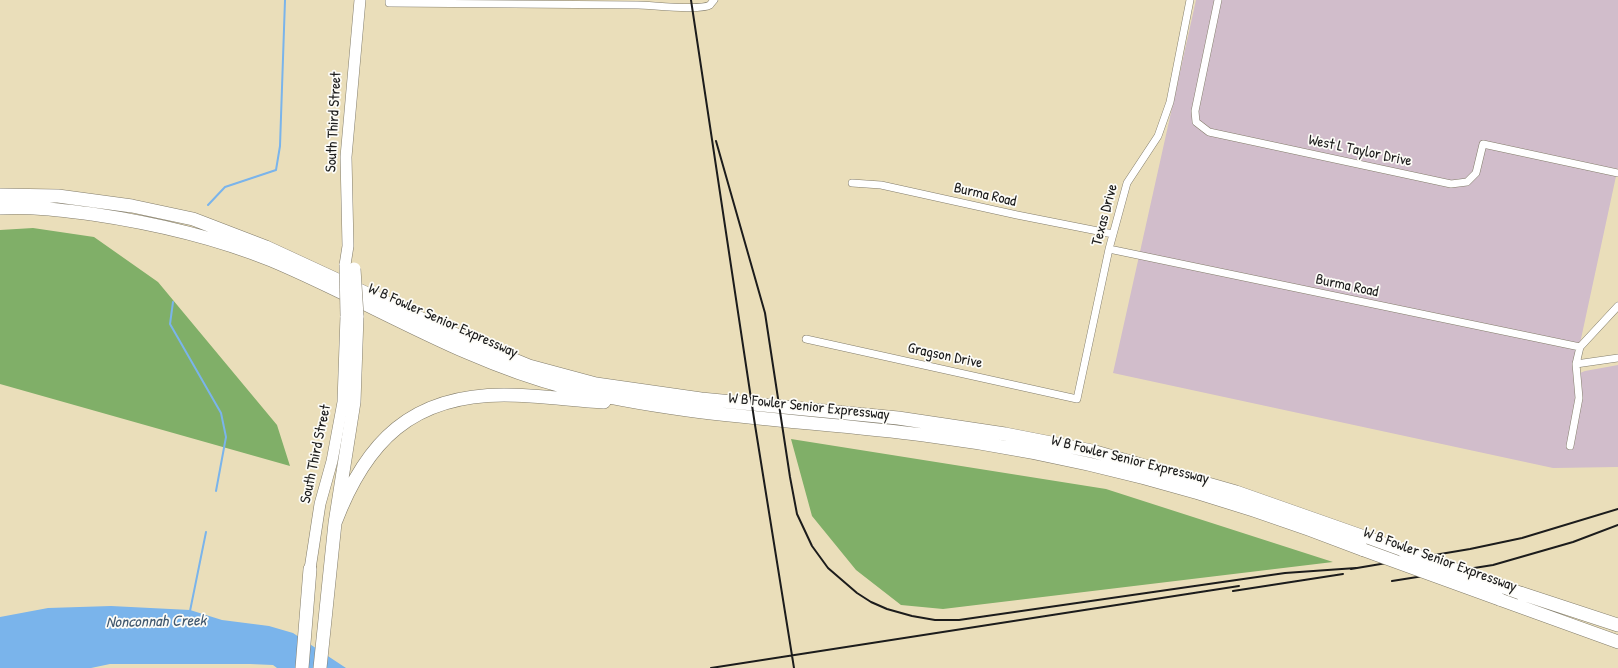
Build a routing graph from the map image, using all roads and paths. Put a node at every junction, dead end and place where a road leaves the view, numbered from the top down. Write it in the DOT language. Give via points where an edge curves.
graph roads {
  1 [pos="360,0"];
  2 [pos="714,0"];
  3 [pos="1190,0"];
  4 [pos="1218,0"];
  5 [pos="389,2"];
  6 [pos="1618,173"];
  7 [pos="852,183"];
  8 [pos="0,195"];
  9 [pos="0,208"];
  10 [pos="1113,234"];
  11 [pos="1109,249"];
  12 [pos="350,267"];
  13 [pos="1618,306"];
  14 [pos="351,316"];
  15 [pos="806,339"];
  16 [pos="1580,347"];
  17 [pos="1618,358"];
  18 [pos="1576,364"];
  19 [pos="1078,399"];
  20 [pos="648,405"];
  21 [pos="1570,446"];
  22 [pos="334,523"];
  23 [pos="310,569"];
  24 [pos="1618,625"];
  25 [pos="1618,642"];
  26 [pos="302,668"];
  27 [pos="320,668"];
  1 -- 12 [label="main road, South Third Street" via="346,157"];
  2 -- 5 [label="street" via="703,7"];
  3 -- 10 [label="street, Texas Drive" via="1170,102 1158,136 1127,183"];
  4 -- 6 [label="street, West L Taylor Drive" via="1195,111 1196,122 1209,132 1451,184 1467,182 1476,173 1483,144"];
  7 -- 10 [label="street, Burma Road" via="881,185"];
  8 -- 24 [label="highway, W B Fowler Senior Expressway, bridge" via="58,196 132,206 193,219 266,247 514,360 596,384 701,399 898,418 1005,434 1092,451 1236,492 1520,593"];
  9 -- 20 [label="highway, W B Fowler Senior Expressway" via="45,208 126,219 209,239 270,260 484,360 563,386"];
  10 -- 11 [label="street, Texas Drive"];
  11 -- 16 [label="street, Burma Road"];
  11 -- 19 [label="street, Texas Drive"];
  12 -- 14 [label="highway, South Third Street, bridge"];
  13 -- 16 [label="street"];
  14 -- 22 [label="highway, South Third Street" via="354,402"];
  14 -- 23 [label="main road, South Third Street" via="343,402 332,461 320,504"];
  15 -- 19 [label="street, Gragson Drive"];
  16 -- 18 [label="street"];
  17 -- 18 [label="street"];
  18 -- 21 [label="street" via="1579,398"];
  20 -- 22 [label="highway" via="504,395 468,398 427,409 402,424 374,449 345,495"];
  20 -- 25 [label="highway, W B Fowler Senior Expressway, bridge" via="924,435 1052,456 1117,470 1188,489 1282,520"];
  22 -- 27 [label="highway, South Third Street"];
  23 -- 26 [label="highway, South Third Street"];
}
